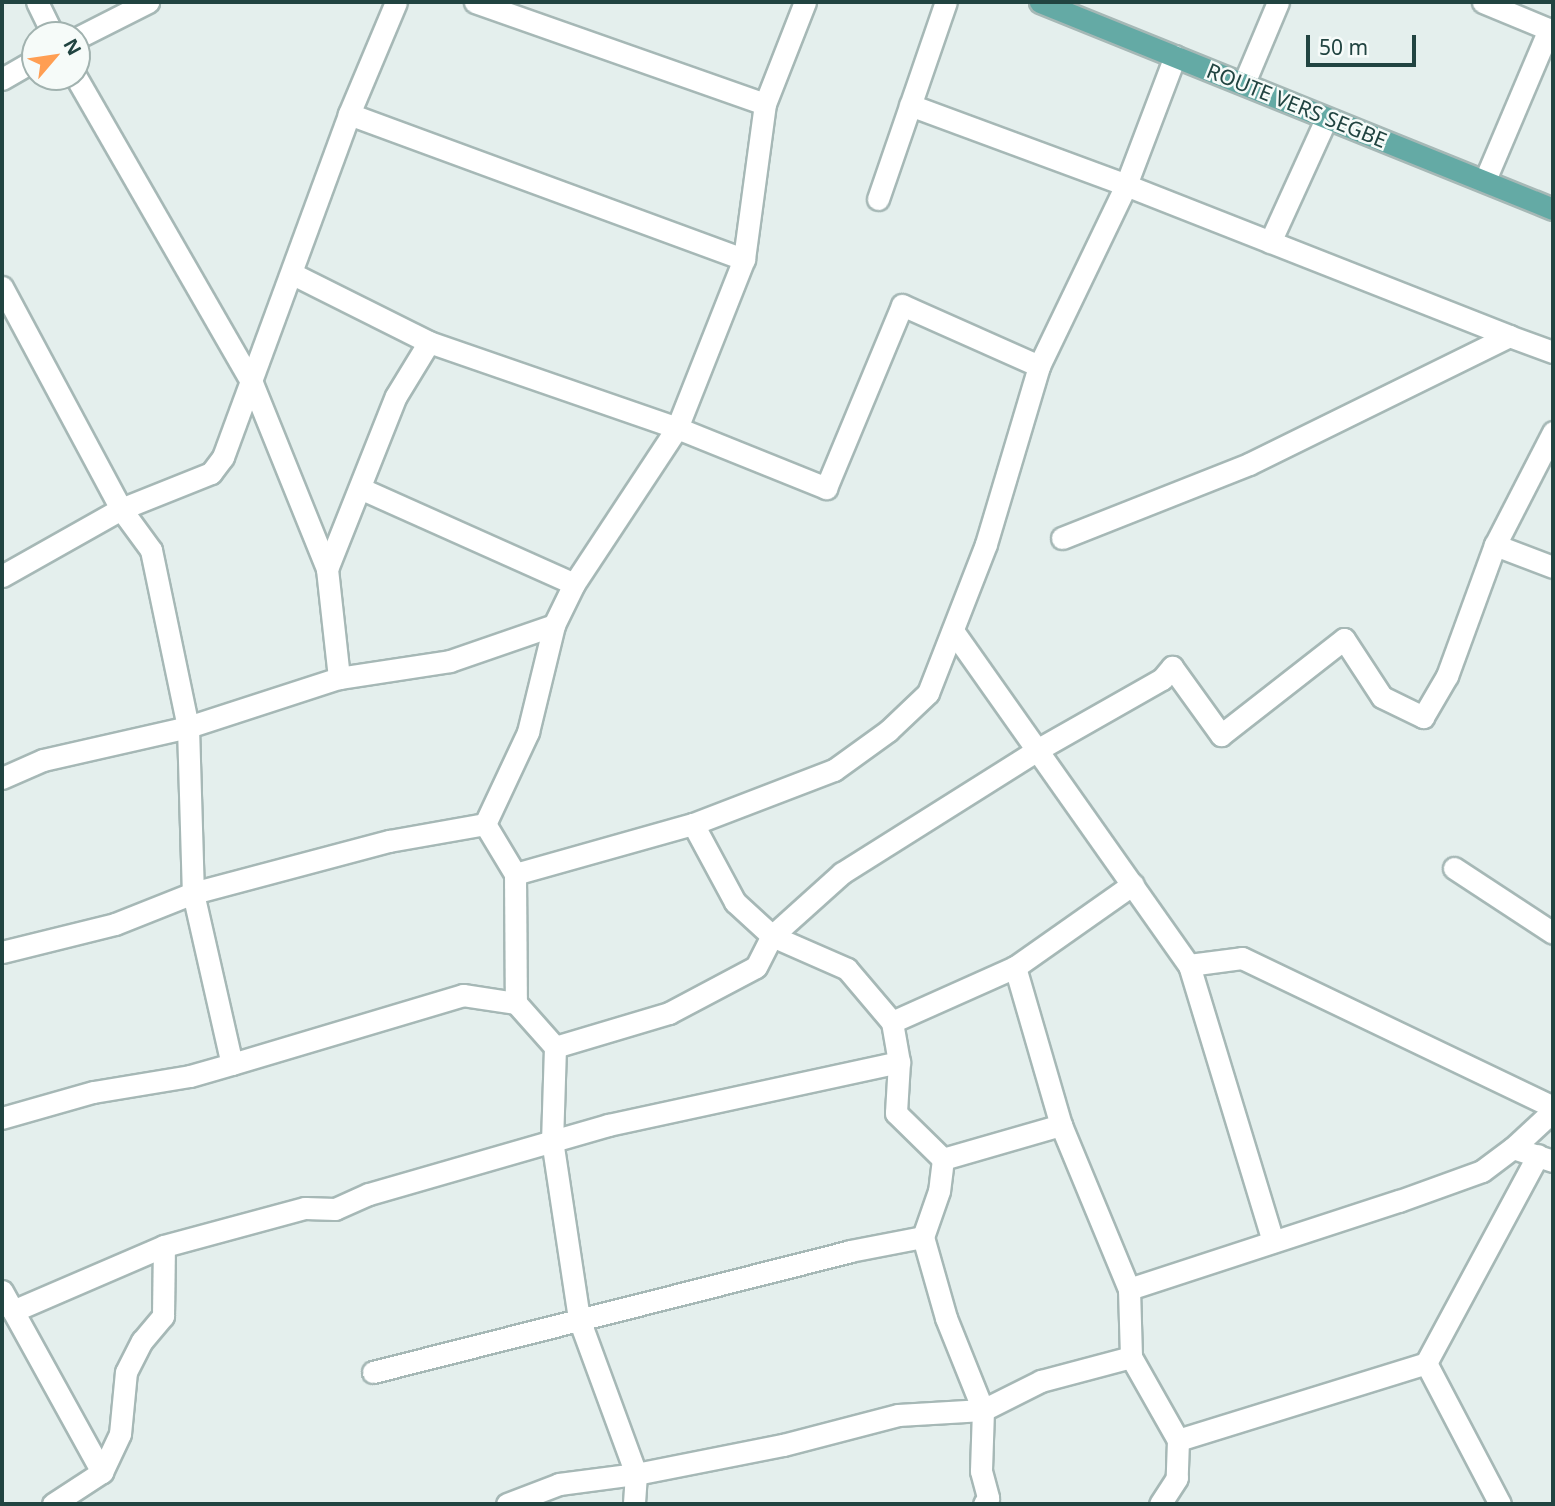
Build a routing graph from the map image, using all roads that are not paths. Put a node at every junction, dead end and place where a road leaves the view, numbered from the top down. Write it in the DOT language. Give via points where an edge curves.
graph roads {
  1 [pos="37,2"];
  2 [pos="148,2"];
  3 [pos="396,2"];
  4 [pos="475,2"];
  5 [pos="805,2"];
  6 [pos="946,2"];
  7 [pos="1040,2"];
  8 [pos="1278,2"];
  9 [pos="1483,2"];
  10 [pos="1532,11"];
  11 [pos="46,21"];
  12 [pos="1551,30"];
  13 [pos="91,31"];
  14 [pos="1175,56"];
  15 [pos="21,68"];
  16 [pos="2,79"];
  17 [pos="1244,83"];
  18 [pos="84,91"];
  19 [pos="765,104"];
  20 [pos="909,105"];
  21 [pos="349,114"];
  22 [pos="1326,119"];
  23 [pos="1485,180"];
  24 [pos="1126,185"];
  25 [pos="878,199"];
  26 [pos="1553,209"];
  27 [pos="1270,242"];
  28 [pos="744,260"];
  29 [pos="293,274"];
  30 [pos="2,287"];
  31 [pos="1509,337"];
  32 [pos="429,342"];
  33 [pos="1553,352"];
  34 [pos="1040,366"];
  35 [pos="252,383"];
  36 [pos="677,428"];
  37 [pos="1553,432"];
  38 [pos="362,489"];
  39 [pos="121,509"];
  40 [pos="1062,538"];
  41 [pos="1494,545"];
  42 [pos="1553,567"];
  43 [pos="327,569"];
  44 [pos="2,576"];
  45 [pos="574,584"];
  46 [pos="554,625"];
  47 [pos="953,631"];
  48 [pos="339,678"];
  49 [pos="188,727"];
  50 [pos="1037,750"];
  51 [pos="2,778"];
  52 [pos="485,824"];
  53 [pos="692,824"];
  54 [pos="1454,868"];
  55 [pos="515,874"];
  56 [pos="1133,884"];
  57 [pos="192,893"];
  58 [pos="1553,933"];
  59 [pos="772,936"];
  60 [pos="2,952"];
  61 [pos="1189,965"];
  62 [pos="1015,967"];
  63 [pos="516,1003"];
  64 [pos="892,1022"];
  65 [pos="555,1047"];
  66 [pos="899,1062"];
  67 [pos="232,1064"];
  68 [pos="1553,1109"];
  69 [pos="2,1118"];
  70 [pos="1061,1125"];
  71 [pos="552,1140"];
  72 [pos="1513,1148"];
  73 [pos="1546,1158"];
  74 [pos="943,1159"];
  75 [pos="923,1237"];
  76 [pos="1273,1242"];
  77 [pos="164,1247"];
  78 [pos="1129,1289"];
  79 [pos="2,1291"];
  80 [pos="13,1311"];
  81 [pos="579,1319"];
  82 [pos="1131,1357"];
  83 [pos="1426,1363"];
  84 [pos="373,1372"];
  85 [pos="983,1410"];
  86 [pos="1178,1440"];
  87 [pos="102,1472"];
  88 [pos="636,1474"];
  89 [pos="53,1504"];
  90 [pos="507,1504"];
  91 [pos="635,1504"];
  92 [pos="984,1504"];
  93 [pos="1160,1504"];
  94 [pos="1500,1504"];
  1 -- 11 [label="street"];
  2 -- 13 [label="street"];
  3 -- 21 [label="street"];
  4 -- 19 [label="street"];
  5 -- 19 [label="street"];
  6 -- 20 [label="street"];
  7 -- 14 [label="main road, ROUTE VERS SEGBE"];
  8 -- 17 [label="street"];
  9 -- 10 [label="street"];
  10 -- 12 [label="street"];
  12 -- 23 [label="street"];
  14 -- 17 [label="main road, ROUTE VERS SEGBE"];
  14 -- 24 [label="street"];
  15 -- 16 [label="street"];
  17 -- 22 [label="main road, ROUTE VERS SEGBE"];
  18 -- 35 [label="street"];
  19 -- 28 [label="street"];
  20 -- 24 [label="street"];
  20 -- 25 [label="street"];
  21 -- 28 [label="street"];
  21 -- 29 [label="street"];
  22 -- 23 [label="main road, ROUTE VERS SEGBE"];
  22 -- 27 [label="street"];
  23 -- 26 [label="main road, ROUTE VERS SEGBE"];
  24 -- 27 [label="street"];
  24 -- 34 [label="street"];
  27 -- 31 [label="street"];
  28 -- 36 [label="street"];
  29 -- 32 [label="street"];
  29 -- 35 [label="street"];
  30 -- 39 [label="street"];
  31 -- 33 [label="street"];
  31 -- 40 [label="street" via="1249,464"];
  32 -- 36 [label="street"];
  32 -- 38 [label="street" via="396,396"];
  34 -- 36 [label="street" via="902,305 826,488"];
  34 -- 47 [label="street" via="986,544"];
  35 -- 39 [label="street" via="223,457 211,473"];
  35 -- 43 [label="street"];
  36 -- 45 [label="street"];
  37 -- 41 [label="street"];
  38 -- 43 [label="street"];
  38 -- 45 [label="street"];
  39 -- 44 [label="street"];
  39 -- 49 [label="street" via="151,550"];
  41 -- 42 [label="street"];
  41 -- 50 [label="street" via="1447,676 1423,717 1381,697 1344,639 1221,735 1172,667 1162,680"];
  43 -- 48 [label="street"];
  45 -- 46 [label="street"];
  46 -- 48 [label="street" via="450,661"];
  46 -- 52 [label="street" via="528,732"];
  47 -- 50 [label="street"];
  47 -- 53 [label="street" via="929,693 888,731 834,770"];
  48 -- 49 [label="street"];
  49 -- 51 [label="street" via="86,748"];
  49 -- 57 [label="street"];
  50 -- 56 [label="street"];
  50 -- 59 [label="street" via="842,873"];
  52 -- 55 [label="street"];
  52 -- 57 [label="street" via="389,841"];
  53 -- 55 [label="street"];
  53 -- 59 [label="street" via="735,902"];
  54 -- 58 [label="street"];
  55 -- 63 [label="street"];
  56 -- 61 [label="street"];
  56 -- 62 [label="street"];
  57 -- 60 [label="street" via="115,924"];
  57 -- 67 [label="street"];
  59 -- 64 [label="street" via="847,969"];
  59 -- 65 [label="street" via="756,967 680,1007"];
  61 -- 68 [label="street" via="1242,958"];
  61 -- 76 [label="street"];
  62 -- 64 [label="street"];
  62 -- 70 [label="street"];
  63 -- 65 [label="street"];
  63 -- 67 [label="street" via="463,995"];
  64 -- 66 [label="street"];
  65 -- 71 [label="street"];
  66 -- 71 [label="street"];
  66 -- 74 [label="street" via="896,1113"];
  67 -- 69 [label="street" via="93,1092"];
  68 -- 72 [label="street"];
  70 -- 74 [label="street"];
  70 -- 78 [label="street"];
  71 -- 77 [label="street" via="369,1194 335,1209 305,1208"];
  71 -- 81 [label="street"];
  72 -- 73 [label="street"];
  72 -- 76 [label="street" via="1482,1171"];
  73 -- 83 [label="street"];
  74 -- 75 [label="street" via="939,1191"];
  75 -- 81 [label="street"];
  75 -- 85 [label="street" via="946,1318"];
  76 -- 78 [label="street"];
  77 -- 80 [label="street"];
  77 -- 87 [label="street" via="163,1316 142,1341 126,1372 120,1434"];
  78 -- 82 [label="street"];
  79 -- 80 [label="street"];
  80 -- 87 [label="street"];
  81 -- 84 [label="street"];
  81 -- 88 [label="street"];
  82 -- 85 [label="street" via="1041,1381"];
  82 -- 86 [label="street"];
  83 -- 86 [label="street"];
  83 -- 94 [label="street"];
  85 -- 88 [label="street" via="898,1415 783,1445"];
  85 -- 92 [label="street" via="981,1471 988,1498"];
  86 -- 93 [label="street" via="1177,1478"];
  87 -- 89 [label="street"];
  88 -- 90 [label="street" via="559,1484"];
  88 -- 91 [label="street"];
}
